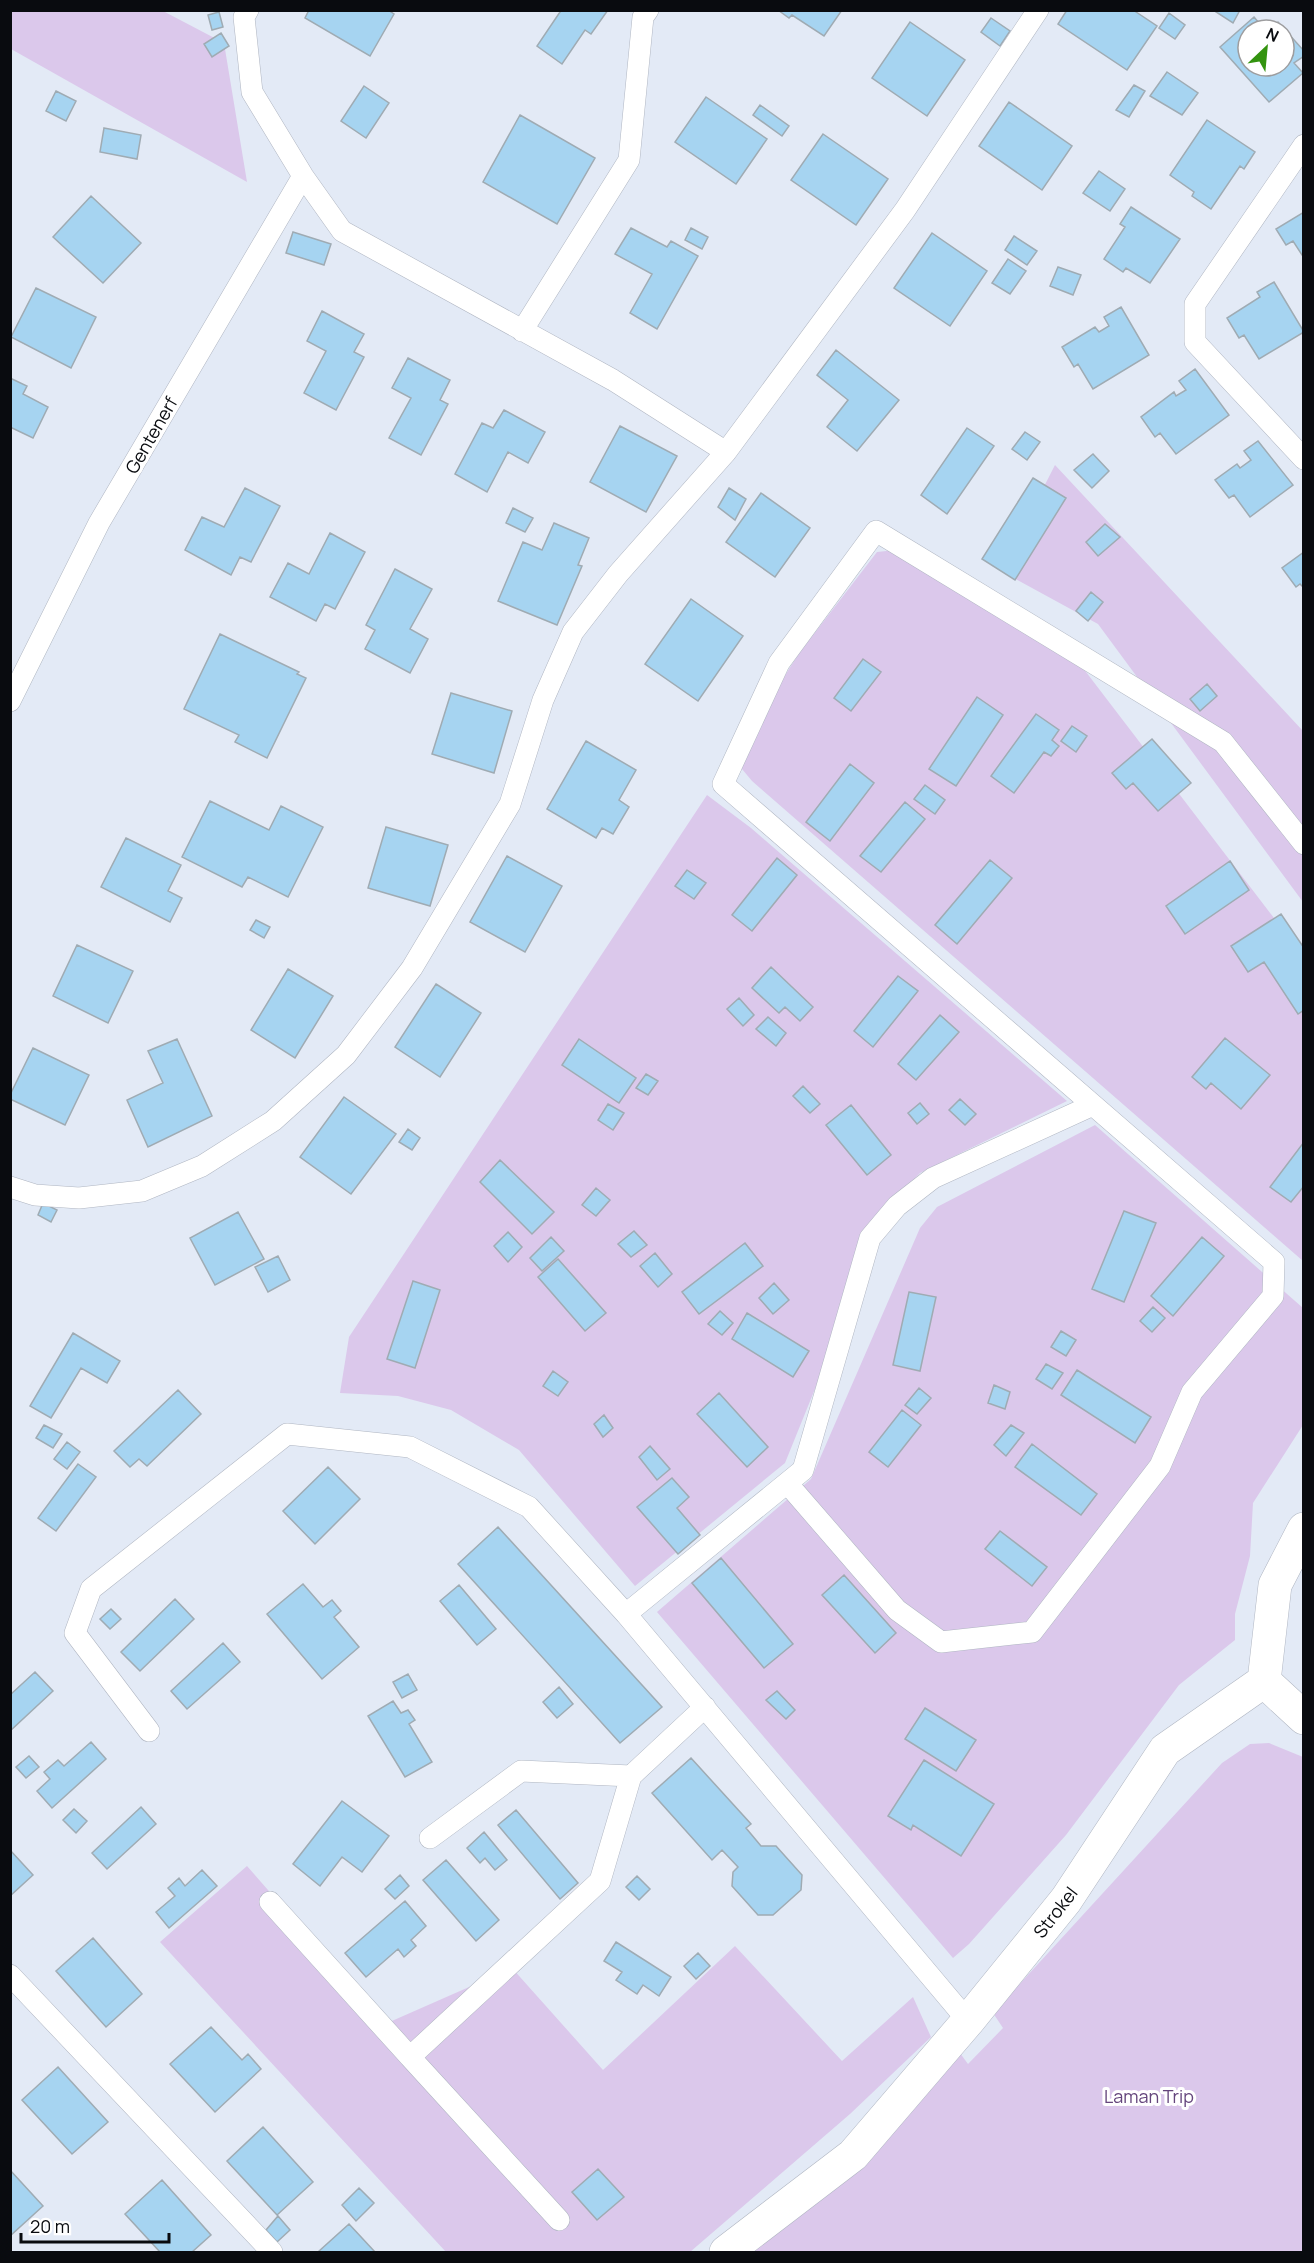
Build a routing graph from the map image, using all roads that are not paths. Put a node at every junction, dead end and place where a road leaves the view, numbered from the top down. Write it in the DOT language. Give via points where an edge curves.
graph roads {
  1 [pos="248,10"];
  2 [pos="648,10"];
  3 [pos="1038,10"];
  4 [pos="1304,145"];
  5 [pos="303,176"];
  6 [pos="522,331"];
  7 [pos="726,452"];
  8 [pos="1304,459"];
  9 [pos="10,701"];
  10 [pos="1304,844"];
  11 [pos="1093,1106"];
  12 [pos="10,1187"];
  13 [pos="787,1483"];
  14 [pos="1304,1529"];
  15 [pos="626,1614"];
  16 [pos="1263,1681"];
  17 [pos="705,1707"];
  18 [pos="1304,1718"];
  19 [pos="149,1731"];
  20 [pos="631,1776"];
  21 [pos="430,1838"];
  22 [pos="270,1902"];
  23 [pos="10,1975"];
  24 [pos="968,2021"];
  25 [pos="410,2057"];
  26 [pos="559,2220"];
  27 [pos="272,2253"];
  28 [pos="726,2253"];
  1 -- 5 [label="lane" via="244,17 252,92"];
  2 -- 6 [label="lane" via="643,17 629,160"];
  3 -- 7 [label="lane" via="905,210"];
  4 -- 8 [label="lane" via="1195,304 1195,342"];
  5 -- 6 [label="lane" via="342,231"];
  5 -- 9 [label="lane, Gentenerf" via="99,523"];
  6 -- 7 [label="lane" via="613,380"];
  7 -- 12 [label="lane" via="618,574 573,632 543,700 510,804 412,968 346,1055 273,1121 202,1166 142,1191 79,1198 35,1195"];
  10 -- 11 [label="lane" via="1223,742 876,531 779,663 723,784"];
  11 -- 13 [label="lane" via="933,1178 897,1206 870,1238 803,1470"];
  11 -- 13 [label="lane" via="1274,1262 1273,1296 1192,1392 1160,1466 1032,1632 941,1642 897,1610"];
  13 -- 15 [label="lane"];
  14 -- 16 [label="street" via="1275,1585"];
  15 -- 17 [label="lane"];
  15 -- 19 [label="lane" via="529,1507 410,1447 287,1434 91,1589 75,1632"];
  16 -- 18 [label="street"];
  16 -- 24 [label="street, Strokel" via="1165,1750 1066,1900"];
  17 -- 20 [label="lane"];
  17 -- 24 [label="lane"];
  20 -- 21 [label="lane" via="521,1771"];
  20 -- 25 [label="lane" via="600,1881"];
  22 -- 25 [label="lane"];
  23 -- 27 [label="lane"];
  24 -- 28 [label="street, Strokel" via="853,2156"];
  25 -- 26 [label="lane"];
}
